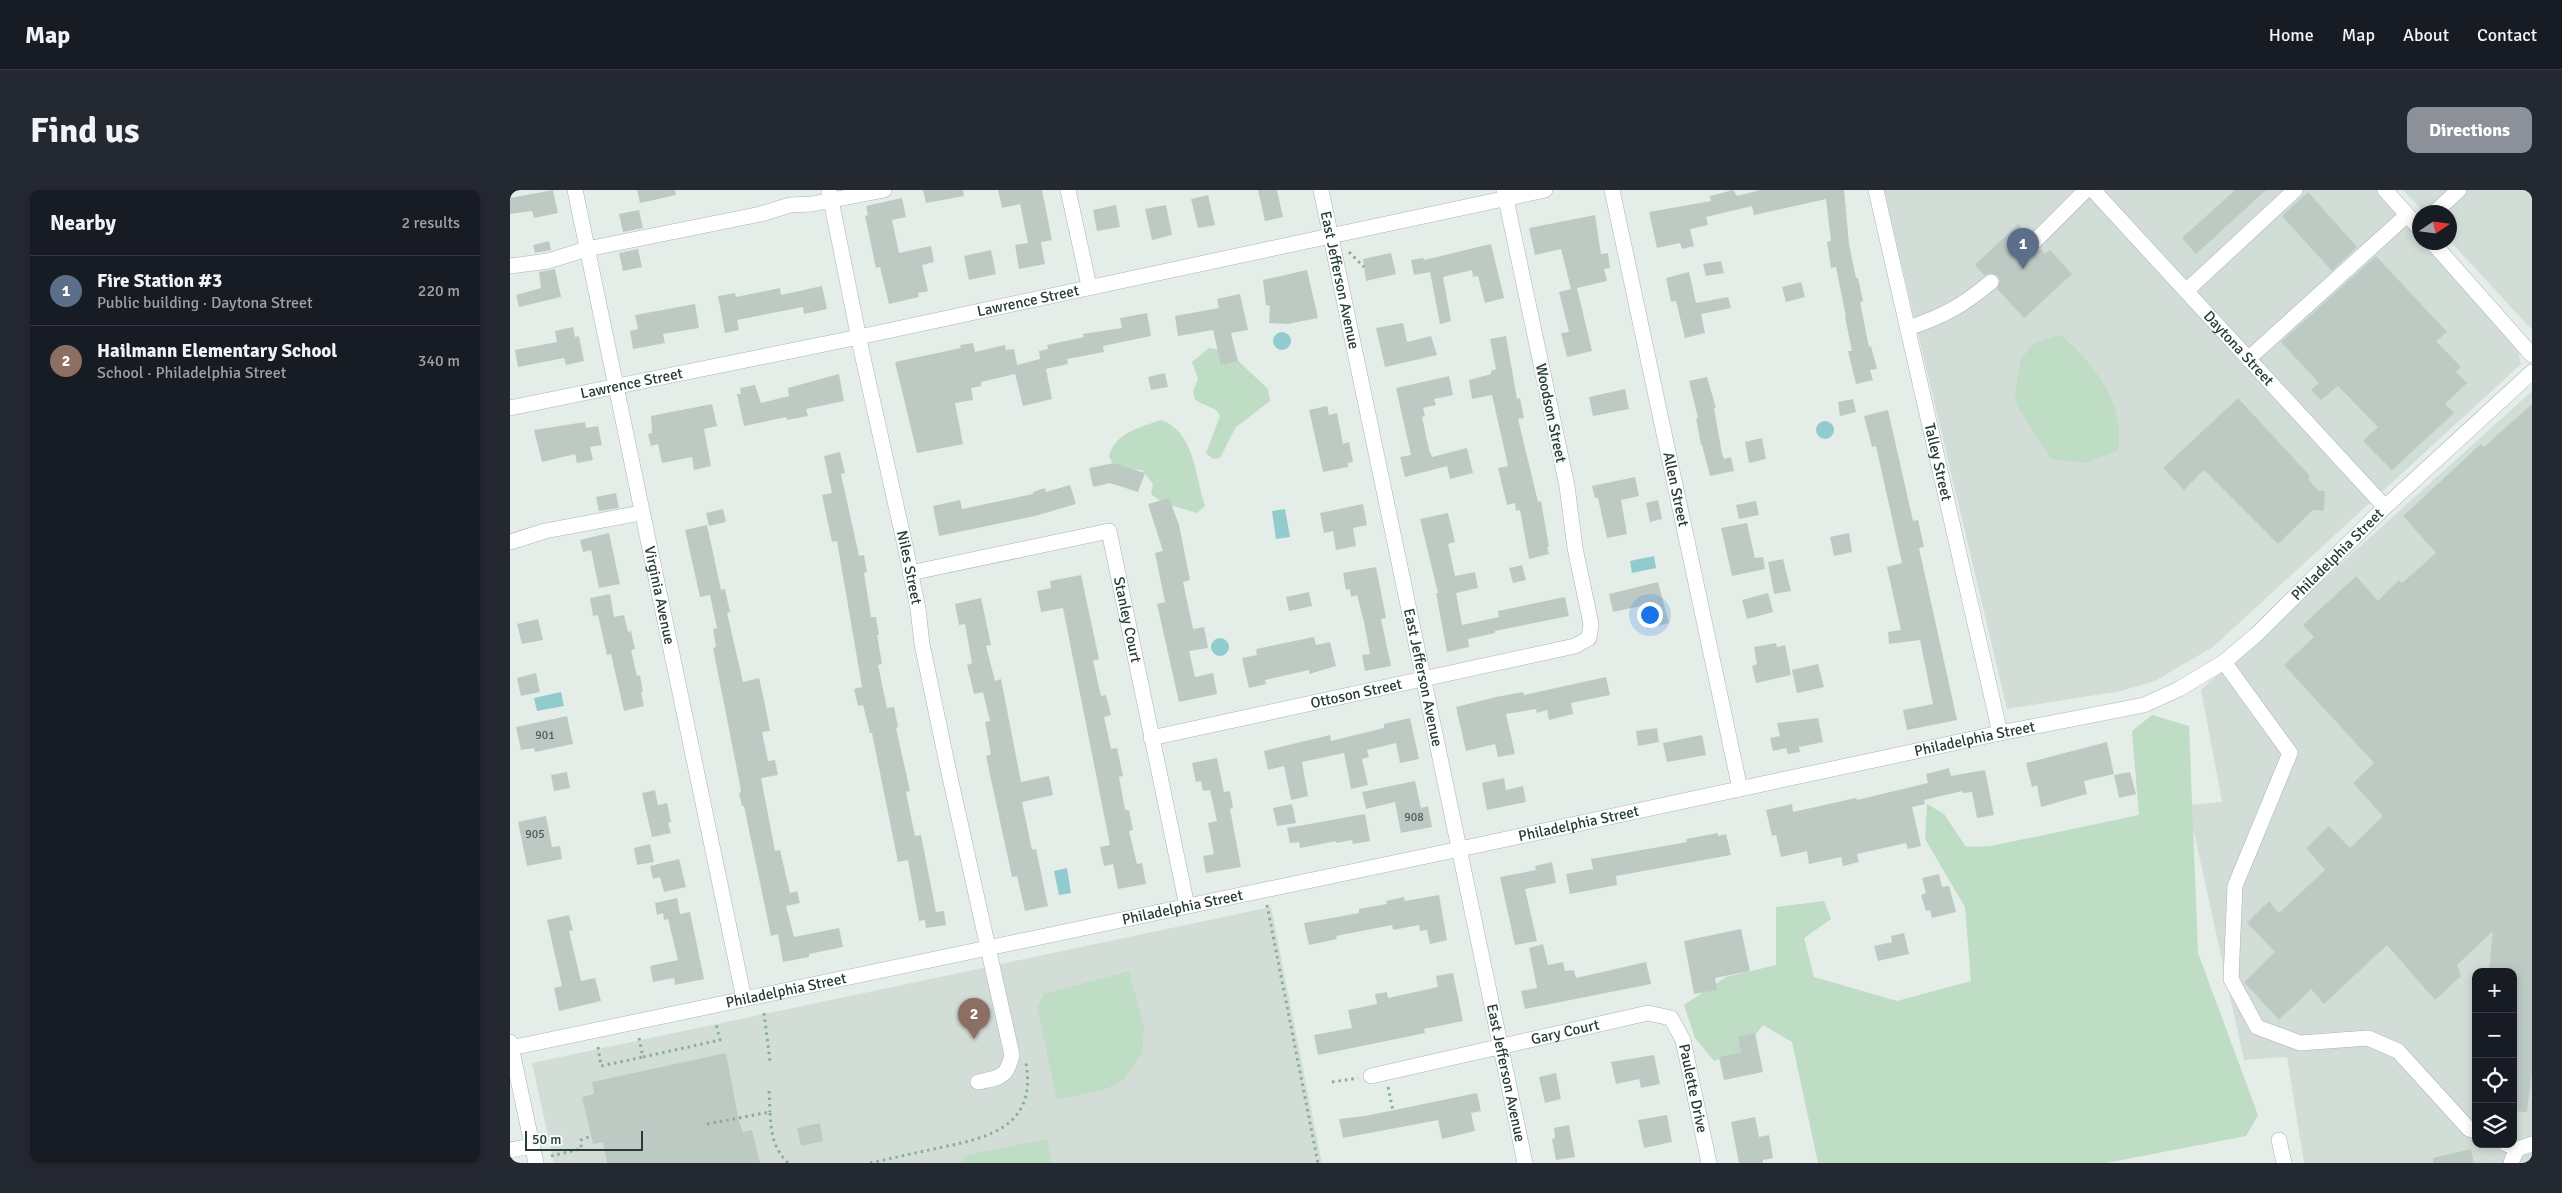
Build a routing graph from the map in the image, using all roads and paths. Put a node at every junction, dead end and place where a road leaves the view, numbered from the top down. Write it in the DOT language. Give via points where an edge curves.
graph roads {
  1 [pos="575,190"];
  2 [pos="884,190"];
  3 [pos="1068,190"];
  4 [pos="1321,190"];
  5 [pos="1545,190"];
  6 [pos="1612,190"];
  7 [pos="1876,190"];
  8 [pos="2086,190"];
  9 [pos="2093,190"];
  10 [pos="2295,190"];
  11 [pos="2386,190"];
  12 [pos="2459,190"];
  13 [pos="1504,194"];
  14 [pos="830,195"];
  15 [pos="2443,205"];
  16 [pos="2407,215"];
  17 [pos="2412,220"];
  18 [pos="1331,235"];
  19 [pos="2034,242"];
  20 [pos="587,249"];
  21 [pos="1344,249"];
  22 [pos="2439,250"];
  23 [pos="510,266"];
  24 [pos="1364,267"];
  25 [pos="1991,282"];
  26 [pos="1090,286"];
  27 [pos="2186,291"];
  28 [pos="1908,328"];
  29 [pos="859,337"];
  30 [pos="2532,354"];
  31 [pos="2248,359"];
  32 [pos="2532,372"];
  33 [pos="614,385"];
  34 [pos="510,408"];
  35 [pos="2385,507"];
  36 [pos="641,513"];
  37 [pos="510,542"];
  38 [pos="910,573"];
  39 [pos="1589,638"];
  40 [pos="2224,662"];
  41 [pos="1425,679"];
  42 [pos="2000,733"];
  43 [pos="1151,738"];
  44 [pos="1740,789"];
  45 [pos="1460,849"];
  46 [pos="1267,905"];
  47 [pos="1187,906"];
  48 [pos="989,946"];
  49 [pos="744,999"];
  50 [pos="764,1013"];
  51 [pos="1671,1018"];
  52 [pos="716,1024"];
  53 [pos="640,1038"];
  54 [pos="511,1045"];
  55 [pos="598,1047"];
  56 [pos="1502,1047"];
  57 [pos="643,1057"];
  58 [pos="770,1061"];
  59 [pos="1371,1076"];
  60 [pos="978,1082"];
  61 [pos="1332,1082"];
  62 [pos="1388,1087"];
  63 [pos="769,1090"];
  64 [pos="1393,1111"];
  65 [pos="770,1112"];
  66 [pos="707,1124"];
  67 [pos="2472,1129"];
  68 [pos="591,1136"];
  69 [pos="2279,1140"];
  70 [pos="2532,1144"];
  71 [pos="532,1146"];
  72 [pos="510,1150"];
  73 [pos="2511,1152"];
  74 [pos="551,1156"];
  75 [pos="536,1163"];
  76 [pos="788,1163"];
  77 [pos="1318,1163"];
  78 [pos="1525,1163"];
  79 [pos="1709,1163"];
  80 [pos="2284,1163"];
  1 -- 20 [label="street, Virginia Avenue"];
  2 -- 14 [label="street"];
  3 -- 26 [label="street"];
  4 -- 18 [label="street, East Jefferson Avenue"];
  5 -- 13 [label="street, Lawrence Street"];
  6 -- 44 [label="street, Allen Street"];
  7 -- 28 [label="street, Talley Street"];
  8 -- 19 [label="street"];
  9 -- 27 [label="street, Daytona Street"];
  10 -- 27 [label="street"];
  11 -- 16 [label="street"];
  12 -- 15 [label="street"];
  13 -- 18 [label="street, Lawrence Street"];
  13 -- 39 [label="street, Woodson Street" via="1568,494 1575,548 1591,624"];
  14 -- 20 [label="street" via="761,214"];
  14 -- 29 [label="street, Niles Street"];
  16 -- 17 [label="street"];
  16 -- 31 [label="street"];
  18 -- 26 [label="street, Lawrence Street"];
  18 -- 41 [label="street, East Jefferson Avenue"];
  20 -- 23 [label="street"];
  20 -- 33 [label="street, Virginia Avenue"];
  21 -- 24 [label="path"];
  22 -- 30 [label="street"];
  25 -- 28 [label="street" via="1943,316"];
  26 -- 29 [label="street, Lawrence Street"];
  27 -- 31 [label="street, Daytona Street"];
  28 -- 42 [label="street, Talley Street"];
  29 -- 33 [label="street, Lawrence Street"];
  29 -- 38 [label="street, Niles Street"];
  31 -- 35 [label="street, Daytona Street"];
  32 -- 35 [label="street, Philadelphia Street"];
  33 -- 34 [label="street, Lawrence Street"];
  33 -- 36 [label="street, Virginia Avenue"];
  35 -- 40 [label="street, Philadelphia Street" via="2257,634"];
  36 -- 37 [label="street" via="545,531"];
  36 -- 49 [label="street, Virginia Avenue"];
  38 -- 43 [label="street, Stanley Court" via="1109,531"];
  38 -- 48 [label="street, Niles Street" via="949,773"];
  39 -- 41 [label="street, Ottoson Street" via="1575,646"];
  40 -- 42 [label="street, Philadelphia Street" via="2144,705"];
  40 -- 67 [label="street" via="2290,753 2235,886 2231,979 2257,1027 2300,1043 2368,1038 2398,1051"];
  41 -- 43 [label="street, Ottoson Street"];
  41 -- 45 [label="street, East Jefferson Avenue"];
  42 -- 44 [label="street, Philadelphia Street"];
  43 -- 47 [label="street, Stanley Court"];
  44 -- 45 [label="street, Philadelphia Street"];
  45 -- 47 [label="street, Philadelphia Street"];
  45 -- 56 [label="street, East Jefferson Avenue"];
  46 -- 77 [label="path"];
  47 -- 48 [label="street, Philadelphia Street"];
  48 -- 49 [label="street, Philadelphia Street"];
  48 -- 60 [label="street, Niles Street" via="1012,1055 1003,1076"];
  49 -- 54 [label="street, Philadelphia Street"];
  50 -- 58 [label="path"];
  51 -- 56 [label="street, Gary Court" via="1648,1013"];
  51 -- 79 [label="street, Paulette Drive" via="1684,1040"];
  52 -- 57 [label="path" via="720,1040"];
  53 -- 57 [label="path"];
  54 -- 71 [label="street"];
  55 -- 57 [label="path" via="601,1066"];
  56 -- 59 [label="street, Gary Court"];
  56 -- 78 [label="street, East Jefferson Avenue"];
  59 -- 61 [label="path"];
  62 -- 64 [label="path"];
  63 -- 65 [label="path"];
  65 -- 66 [label="path"];
  65 -- 76 [label="path" via="773,1140"];
  68 -- 74 [label="path" via="581,1140 581,1149"];
  69 -- 80 [label="street"];
  70 -- 73 [label="street"];
  71 -- 72 [label="street"];
  71 -- 75 [label="street"];
}
